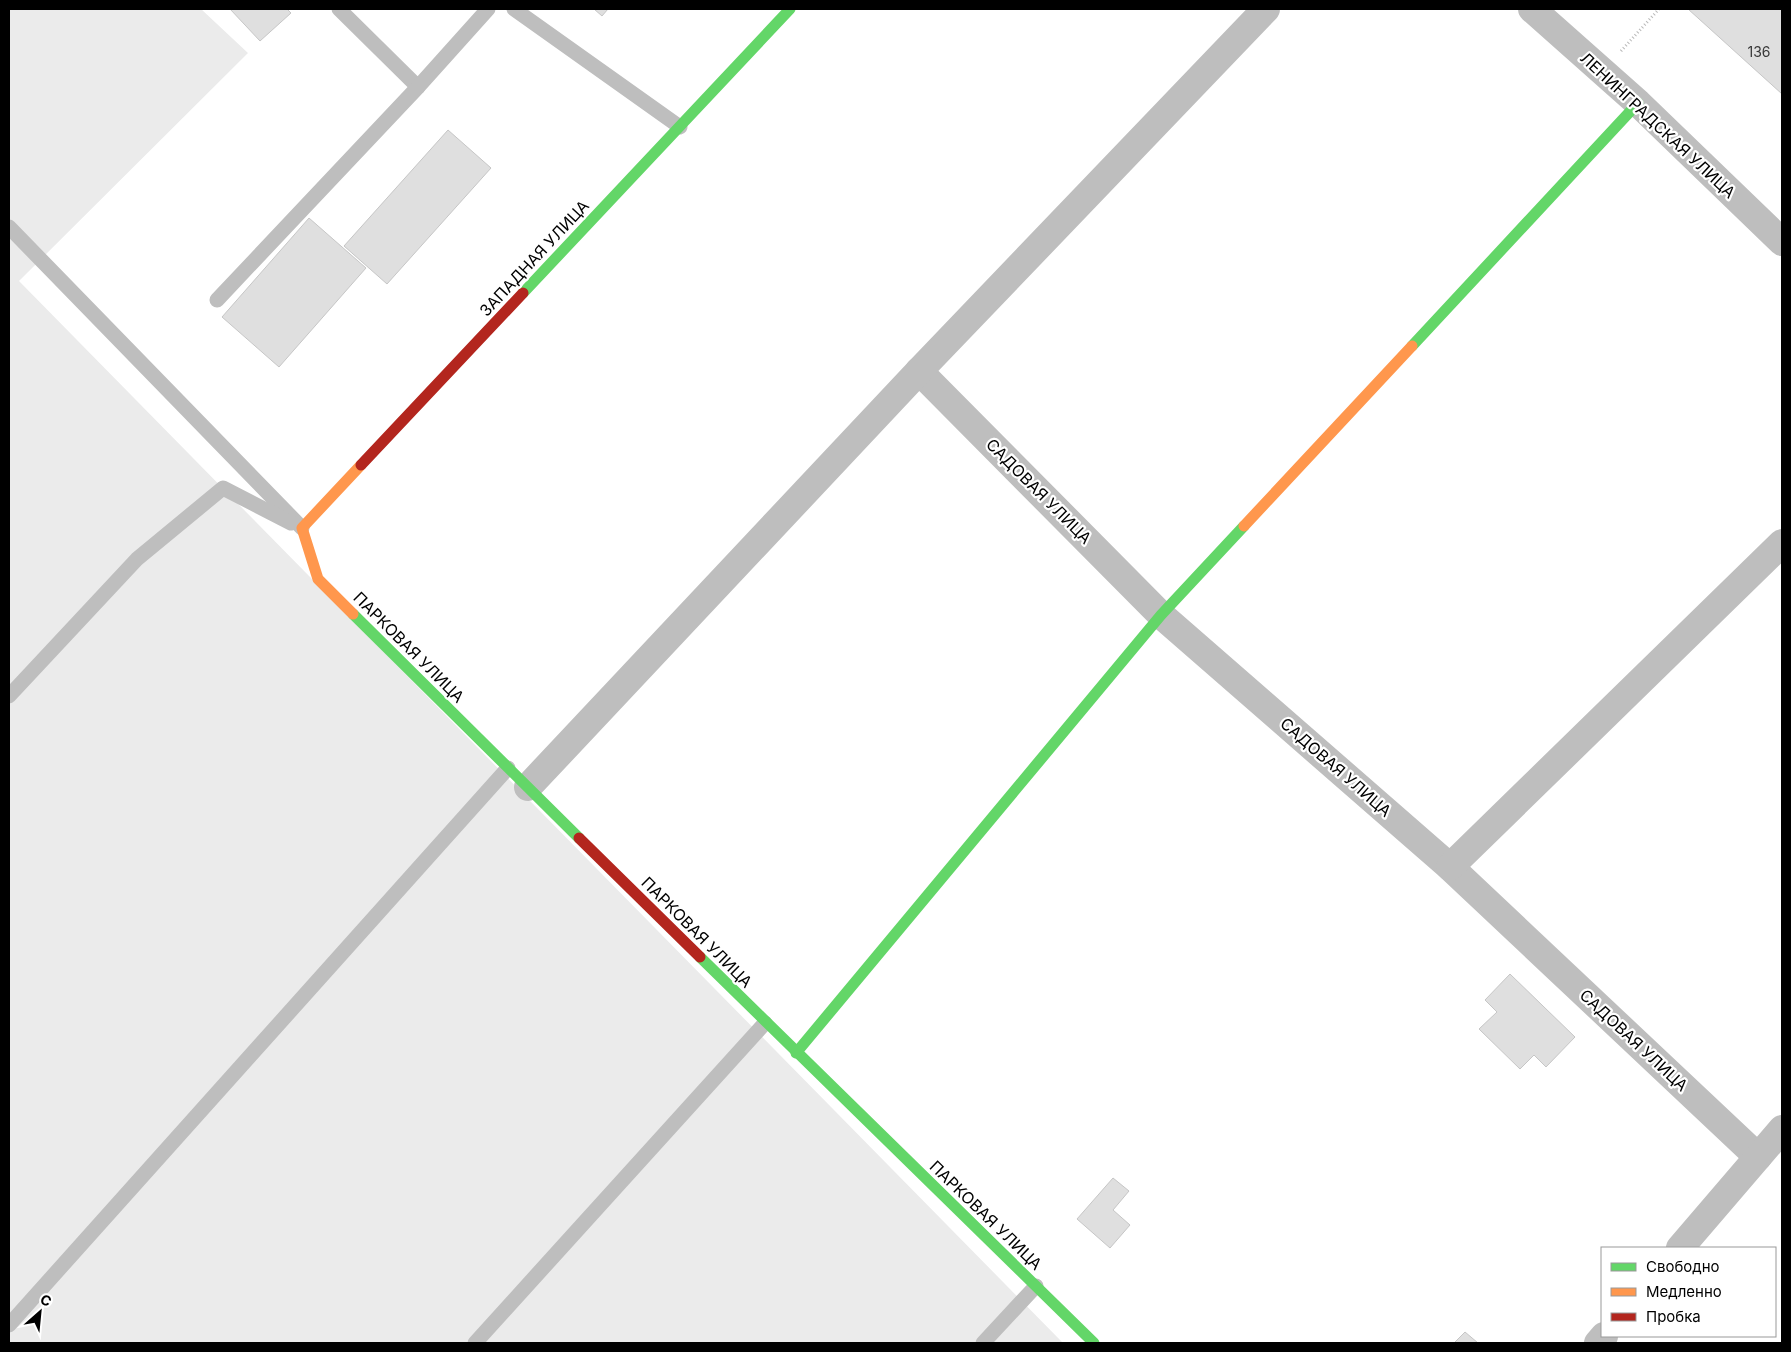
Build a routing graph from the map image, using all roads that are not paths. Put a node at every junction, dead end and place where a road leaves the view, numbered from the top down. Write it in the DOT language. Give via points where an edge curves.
graph roads {
  1 [pos="339,9"];
  2 [pos="488,9"];
  3 [pos="514,9"];
  4 [pos="790,9"];
  5 [pos="1266,9"];
  6 [pos="1532,9"];
  7 [pos="418,87"];
  8 [pos="1638,103"];
  9 [pos="680,127"];
  10 [pos="9,227"];
  11 [pos="1782,242"];
  12 [pos="217,300"];
  13 [pos="919,370"];
  14 [pos="302,528"];
  15 [pos="1782,544"];
  16 [pos="1161,614"];
  17 [pos="9,696"];
  18 [pos="508,768"];
  19 [pos="528,787"];
  20 [pos="1450,866"];
  21 [pos="765,1022"];
  22 [pos="796,1053"];
  23 [pos="1782,1129"];
  24 [pos="1758,1157"];
  25 [pos="1681,1247"];
  26 [pos="1036,1286"];
  27 [pos="9,1325"];
  28 [pos="475,1343"];
  29 [pos="983,1343"];
  30 [pos="1094,1343"];
  1 -- 7 [label="lane"];
  2 -- 7 [label="lane"];
  3 -- 9 [label="lane"];
  4 -- 9 [label="street, ЗАПАДНАЯ УЛИЦА"];
  5 -- 13 [label="street"];
  6 -- 8 [label="street, ЛЕНИНГРАДСКАЯ УЛИЦА"];
  7 -- 12 [label="lane"];
  8 -- 11 [label="street, ЛЕНИНГРАДСКАЯ УЛИЦА"];
  8 -- 16 [label="street"];
  9 -- 14 [label="street, ЗАПАДНАЯ УЛИЦА"];
  10 -- 14 [label="lane"];
  13 -- 16 [label="street, САДОВАЯ УЛИЦА"];
  13 -- 19 [label="street"];
  14 -- 17 [label="lane" via="223,488 137,559"];
  14 -- 18 [label="street, ПАРКОВАЯ УЛИЦА" via="318,579"];
  15 -- 20 [label="street"];
  16 -- 20 [label="street, САДОВАЯ УЛИЦА"];
  16 -- 22 [label="street"];
  18 -- 19 [label="street, ПАРКОВАЯ УЛИЦА"];
  18 -- 27 [label="lane"];
  19 -- 21 [label="street, ПАРКОВАЯ УЛИЦА"];
  20 -- 24 [label="street, САДОВАЯ УЛИЦА"];
  21 -- 22 [label="street, ПАРКОВАЯ УЛИЦА"];
  21 -- 28 [label="lane"];
  22 -- 26 [label="street, ПАРКОВАЯ УЛИЦА"];
  23 -- 24 [label="street"];
  24 -- 25 [label="street"];
  26 -- 29 [label="lane"];
  26 -- 30 [label="street, ПАРКОВАЯ УЛИЦА"];
}
